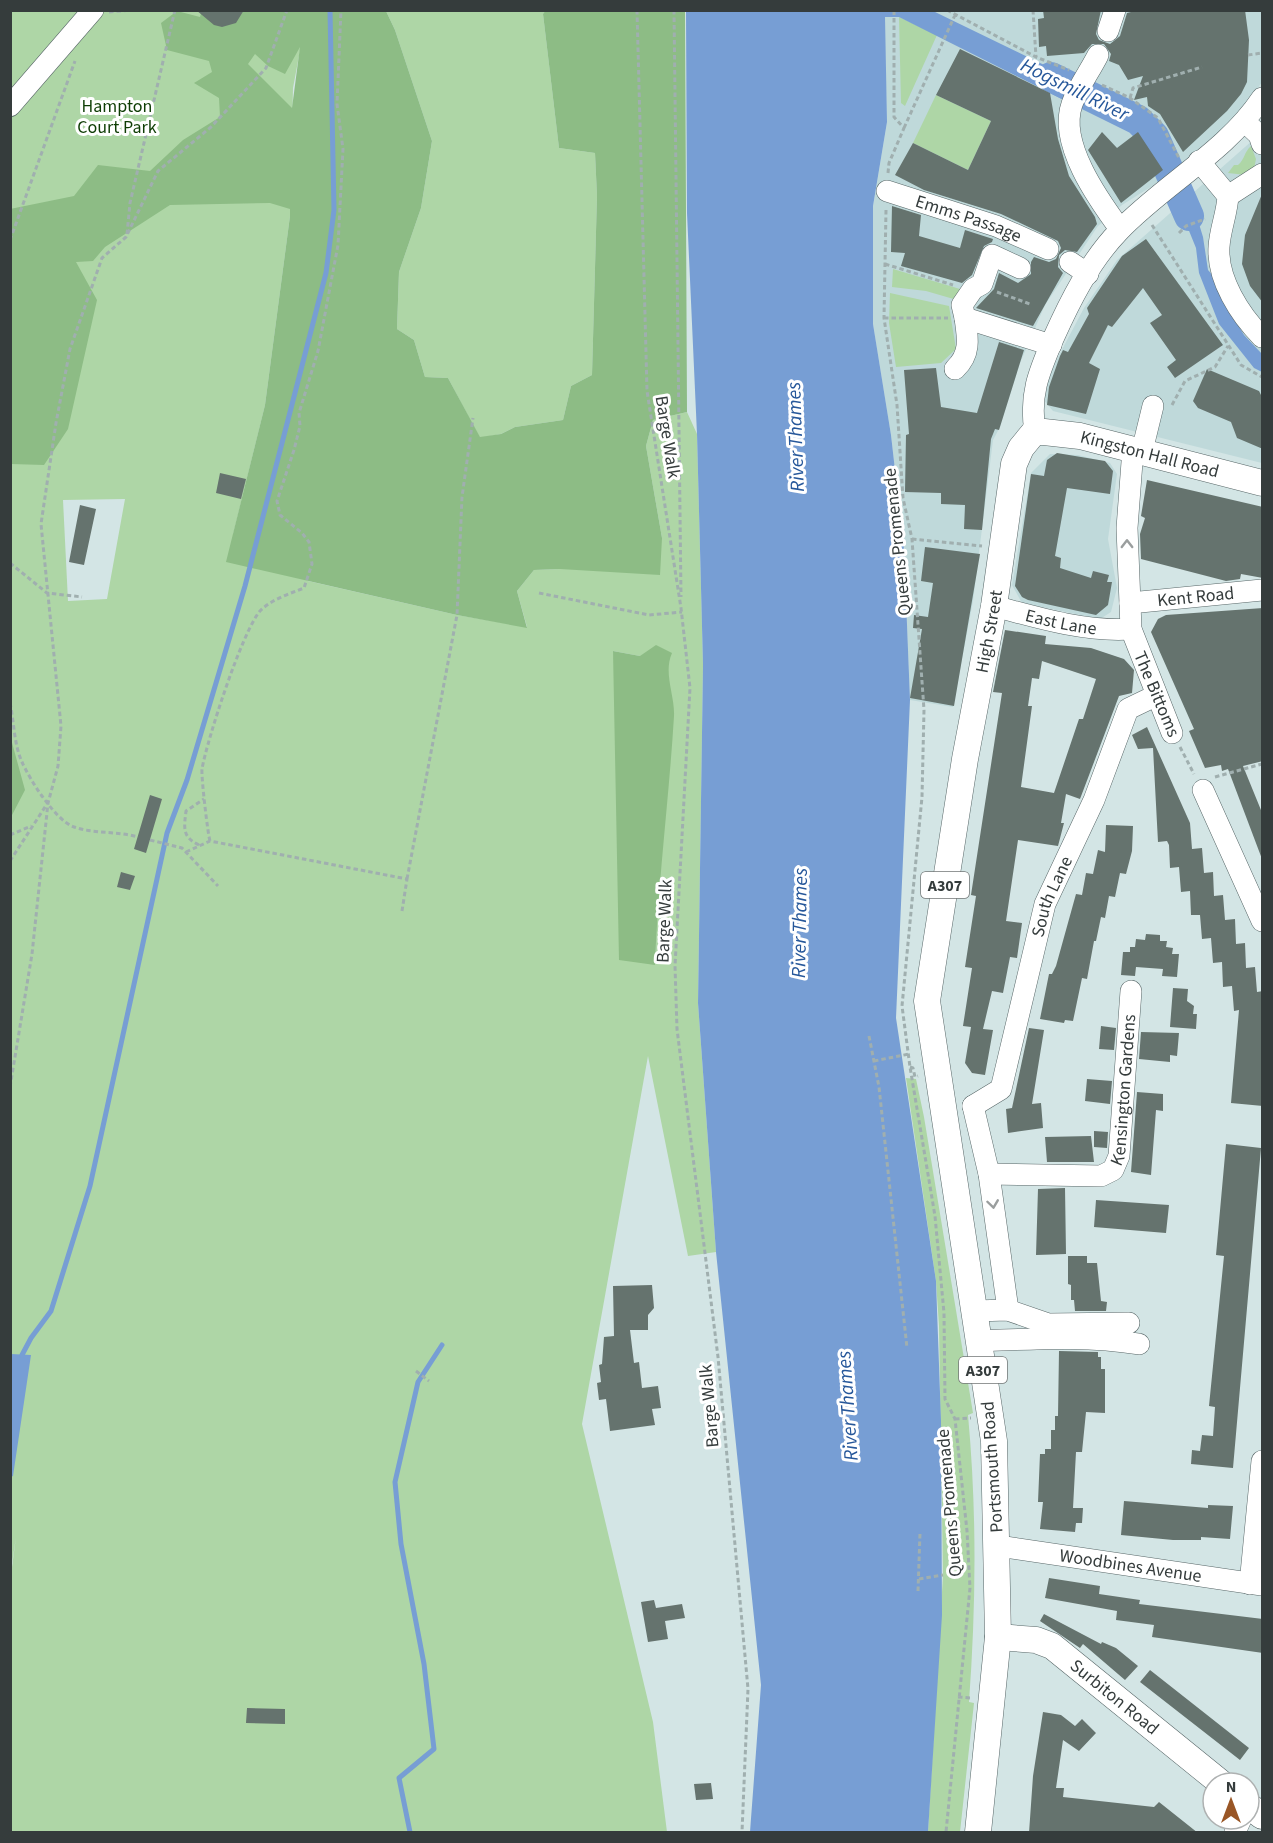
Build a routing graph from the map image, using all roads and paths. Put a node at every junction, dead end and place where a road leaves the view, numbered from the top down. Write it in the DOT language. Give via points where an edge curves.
graph roads {
  1 [pos="93,10"];
  2 [pos="175,10"];
  3 [pos="286,10"];
  4 [pos="341,10"];
  5 [pos="637,10"];
  6 [pos="675,10"];
  7 [pos="894,10"];
  8 [pos="1033,10"];
  9 [pos="1115,10"];
  10 [pos="955,15"];
  11 [pos="1107,32"];
  12 [pos="78,51"];
  13 [pos="1263,53"];
  14 [pos="1098,55"];
  15 [pos="1248,55"];
  16 [pos="1036,57"];
  17 [pos="1202,67"];
  18 [pos="1130,98"];
  19 [pos="1263,98"];
  20 [pos="10,106"];
  21 [pos="1245,122"];
  22 [pos="904,128"];
  23 [pos="1263,144"];
  24 [pos="1194,166"];
  25 [pos="1263,174"];
  26 [pos="886,191"];
  27 [pos="1228,196"];
  28 [pos="1153,202"];
  29 [pos="1224,218"];
  30 [pos="1120,229"];
  31 [pos="1179,233"];
  32 [pos="126,237"];
  33 [pos="10,240"];
  34 [pos="1048,249"];
  35 [pos="1020,268"];
  36 [pos="963,312"];
  37 [pos="884,318"];
  38 [pos="1263,338"];
  39 [pos="1051,345"];
  40 [pos="1228,346"];
  41 [pos="955,369"];
  42 [pos="1263,377"];
  43 [pos="1160,410"];
  44 [pos="473,418"];
  45 [pos="1035,431"];
  46 [pos="1137,450"];
  47 [pos="1263,483"];
  48 [pos="912,539"];
  49 [pos="990,546"];
  50 [pos="10,562"];
  51 [pos="1263,590"];
  52 [pos="47,592"];
  53 [pos="539,593"];
  54 [pos="82,597"];
  55 [pos="1130,603"];
  56 [pos="994,606"];
  57 [pos="681,610"];
  58 [pos="1131,629"];
  59 [pos="1155,696"];
  60 [pos="10,703"];
  61 [pos="1173,733"];
  62 [pos="1263,764"];
  63 [pos="1203,790"];
  64 [pos="204,799"];
  65 [pos="48,803"];
  66 [pos="33,825"];
  67 [pos="10,835"];
  68 [pos="138,837"];
  69 [pos="150,840"];
  70 [pos="210,841"];
  71 [pos="199,845"];
  72 [pos="186,852"];
  73 [pos="10,861"];
  74 [pos="407,879"];
  75 [pos="218,886"];
  76 [pos="402,911"];
  77 [pos="1263,921"];
  78 [pos="1131,992"];
  79 [pos="870,1036"];
  80 [pos="909,1054"];
  81 [pos="874,1061"];
  82 [pos="911,1067"];
  83 [pos="915,1077"];
  84 [pos="10,1087"];
  85 [pos="944,1104"];
  86 [pos="973,1106"];
  87 [pos="989,1174"];
  88 [pos="1008,1310"];
  89 [pos="974,1311"];
  90 [pos="1129,1323"];
  91 [pos="979,1341"];
  92 [pos="1139,1344"];
  93 [pos="907,1348"];
  94 [pos="416,1371"];
  95 [pos="428,1380"];
  96 [pos="972,1418"];
  97 [pos="955,1419"];
  98 [pos="1263,1461"];
  99 [pos="920,1533"];
  100 [pos="998,1546"];
  101 [pos="943,1575"];
  102 [pos="919,1579"];
  103 [pos="1256,1584"];
  104 [pos="918,1592"];
  105 [pos="970,1594"];
  106 [pos="979,1594"];
  107 [pos="998,1637"];
  108 [pos="958,1697"];
  109 [pos="972,1698"];
  110 [pos="1206,1771"];
  111 [pos="742,1833"];
  112 [pos="946,1833"];
  113 [pos="978,1833"];
  1 -- 20 [label="street"];
  2 -- 32 [label="path" via="130,203"];
  3 -- 32 [label="path" via="266,68 211,127 158,171"];
  4 -- 64 [label="path" via="337,104 343,149 338,245 318,351 277,501 280,514 309,542 312,564 304,588 277,598 260,611 248,631 207,741 202,773"];
  5 -- 57 [label="path, Barge Walk" via="647,391"];
  6 -- 57 [label="path"];
  7 -- 22 [label="path" via="894,117"];
  8 -- 16 [label="path"];
  9 -- 11 [label="street"];
  10 -- 22 [label="path, Queens Promenade"];
  12 -- 33 [label="path"];
  13 -- 15 [label="path"];
  14 -- 30 [label="street" via="1072,105 1069,126 1075,153"];
  17 -- 18 [label="path" via="1133,88"];
  19 -- 21 [label="street"];
  21 -- 23 [label="street"];
  21 -- 24 [label="street"];
  22 -- 26 [label="path, Queens Promenade" via="890,163"];
  24 -- 27 [label="street"];
  24 -- 28 [label="street"];
  25 -- 27 [label="street"];
  26 -- 34 [label="street, Emms Passage" via="996,226"];
  26 -- 37 [label="path, Queens Promenade"];
  27 -- 29 [label="street"];
  28 -- 30 [label="street"];
  28 -- 40 [label="path" via="1158,215 1150,222"];
  29 -- 31 [label="path" via="1201,220"];
  29 -- 38 [label="street" via="1219,248 1222,273 1232,295"];
  30 -- 39 [label="street" via="1079,268"];
  32 -- 52 [label="path" via="102,258 70,349 41,524"];
  35 -- 36 [label="street" via="993,255 982,284 973,289"];
  36 -- 37 [label="path"];
  36 -- 39 [label="street"];
  36 -- 41 [label="street" via="969,343 962,363"];
  37 -- 48 [label="path, Queens Promenade" via="897,405 903,498"];
  39 -- 45 [label="street" via="1033,394"];
  40 -- 42 [label="path" via="1241,364"];
  40 -- 43 [label="path" via="1215,367 1185,381"];
  43 -- 46 [label="street, The Bittoms"];
  44 -- 74 [label="path" via="462,497 456,615"];
  45 -- 46 [label="main road, Kingston Hall Road" via="1080,436"];
  45 -- 56 [label="main road, High Street / A307" via="1014,464"];
  46 -- 47 [label="main road, Kingston Hall Road"];
  55 -- 46 [label="street, The Bittoms, one-way" via="1127,528"];
  48 -- 49 [label="path"];
  48 -- 80 [label="path, Queens Promenade" via="924,738 902,1006"];
  50 -- 52 [label="path"];
  51 -- 55 [label="street, Kent Road"];
  52 -- 54 [label="path"];
  52 -- 65 [label="path" via="61,726 58,766"];
  53 -- 57 [label="path" via="649,615"];
  55 -- 58 [label="street, The Bittoms"];
  56 -- 58 [label="street, East Lane" via="1111,631"];
  56 -- 85 [label="main road, High Street / A307" via="927,998"];
  57 -- 111 [label="path, Barge Walk" via="690,688 675,966 677,1029 718,1357 748,1689"];
  58 -- 59 [label="street, The Bittoms"];
  59 -- 61 [label="street, The Bittoms"];
  59 -- 86 [label="street, South Lane" via="1128,709 1095,800 1045,904 1001,1089"];
  60 -- 65 [label="path" via="21,761"];
  61 -- 63 [label="path, The Bittoms"];
  62 -- 63 [label="path" via="1216,776"];
  63 -- 77 [label="street"];
  64 -- 70 [label="path"];
  64 -- 71 [label="path" via="186,812 184,832"];
  65 -- 66 [label="path"];
  65 -- 68 [label="path" via="70,826"];
  65 -- 84 [label="path" via="32,954"];
  66 -- 67 [label="path"];
  66 -- 73 [label="path"];
  69 -- 72 [label="path" via="170,843"];
  70 -- 71 [label="path"];
  70 -- 74 [label="path"];
  71 -- 72 [label="path"];
  72 -- 75 [label="path"];
  74 -- 76 [label="path"];
  78 -- 87 [label="street, Kensington Gardens" via="1119,1156 1113,1170 1101,1176"];
  79 -- 81 [label="path"];
  80 -- 81 [label="path"];
  80 -- 82 [label="path, Queens Promenade"];
  81 -- 93 [label="path"];
  82 -- 83 [label="path"];
  82 -- 97 [label="path, Queens Promenade" via="935,1216 944,1313 945,1399"];
  85 -- 86 [label="street" via="960,1102"];
  85 -- 89 [label="main road, Portsmouth Road / A307"];
  86 -- 87 [label="street"];
  87 -- 88 [label="street, one-way"];
  88 -- 89 [label="street"];
  88 -- 90 [label="street" via="1048,1324"];
  89 -- 91 [label="main road, Portsmouth Road / A307"];
  91 -- 92 [label="street" via="1072,1337"];
  91 -- 100 [label="main road, Portsmouth Road / A307" via="994,1441"];
  94 -- 95 [label="path"];
  96 -- 97 [label="path"];
  97 -- 105 [label="path, Queens Promenade"];
  98 -- 103 [label="street"];
  99 -- 102 [label="path"];
  100 -- 103 [label="street, Woodbines Avenue"];
  100 -- 107 [label="main road, Portsmouth Road / A307"];
  101 -- 102 [label="path"];
  102 -- 104 [label="path"];
  105 -- 106 [label="path"];
  105 -- 108 [label="path, Queens Promenade"];
  107 -- 110 [label="main road, Surbiton Road" via="1036,1640 1052,1646"];
  107 -- 113 [label="main road, Portsmouth Road / A307"];
  108 -- 109 [label="path"];
  108 -- 112 [label="path, Queens Promenade"];
}
